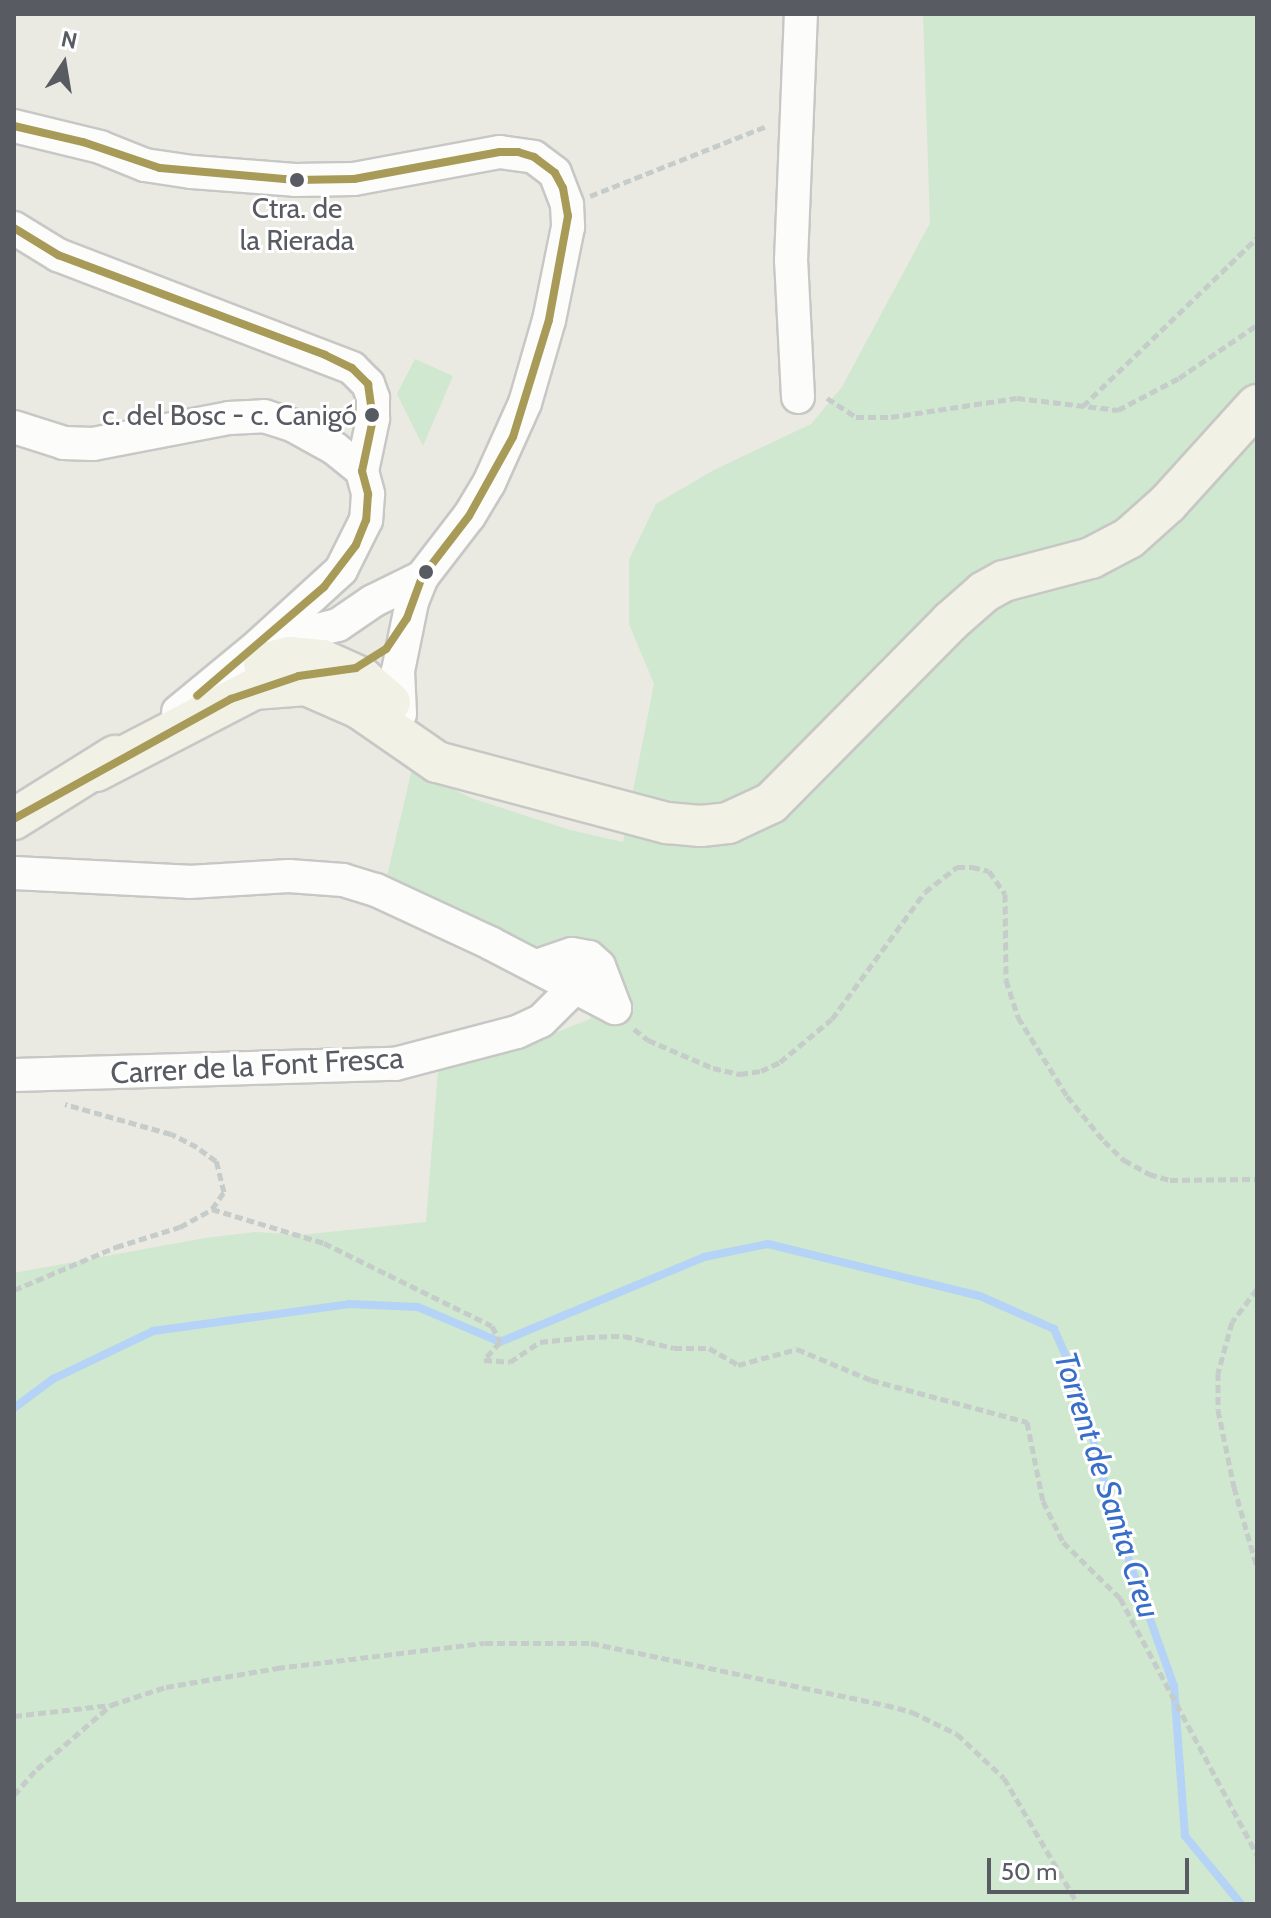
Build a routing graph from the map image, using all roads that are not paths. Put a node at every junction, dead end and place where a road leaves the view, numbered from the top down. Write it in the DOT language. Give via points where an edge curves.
graph roads {
  1 [pos="801,14"];
  2 [pos="14,126"];
  3 [pos="14,228"];
  4 [pos="797,382"];
  5 [pos="1257,405"];
  6 [pos="14,427"];
  7 [pos="362,471"];
  8 [pos="422,577"];
  9 [pos="359,614"];
  10 [pos="407,618"];
  11 [pos="259,645"];
  12 [pos="346,669"];
  13 [pos="275,685"];
  14 [pos="178,712"];
  15 [pos="394,722"];
  16 [pos="96,771"];
  17 [pos="14,819"];
  18 [pos="14,873"];
  19 [pos="537,966"];
  20 [pos="576,986"];
  21 [pos="14,1075"];
  1 -- 4 [label="street" via="791,261"];
  2 -- 8 [label="street" via="160,168 295,180 354,179 500,152 534,157 555,173 567,205 568,227 516,429 469,516"];
  3 -- 7 [label="street" via="58,255 352,368 373,398"];
  5 -- 15 [label="main road" via="1129,538 1091,558 1004,581 968,604 771,803 747,816 715,825 667,823 471,773"];
  6 -- 7 [label="street" via="64,443 93,444 264,416 334,448"];
  7 -- 11 [label="street" via="368,494 366,520 356,545 341,570"];
  8 -- 9 [label="street" via="373,601"];
  8 -- 10 [label="street"];
  9 -- 11 [label="street" via="314,633"];
  9 -- 12 [label="street" via="344,645"];
  10 -- 12 [label="street" via="376,657"];
  10 -- 15 [label="street"];
  11 -- 14 [label="street"];
  12 -- 13 [label="street"];
  12 -- 14 [label="main road" via="306,657 267,662"];
  12 -- 15 [label="main road" via="373,686"];
  13 -- 15 [label="main road" via="324,690"];
  13 -- 16 [label="main road" via="231,699"];
  14 -- 16 [label="main road"];
  16 -- 17 [label="main road"];
  18 -- 19 [label="street" via="189,882 333,878 376,890"];
  19 -- 20 [label="street"];
  19 -- 20 [label="street" via="572,954 589,957 599,966 615,1008"];
  20 -- 21 [label="street, Carrer de la Font Fresca" via="541,1021 517,1032 395,1064"];
}
